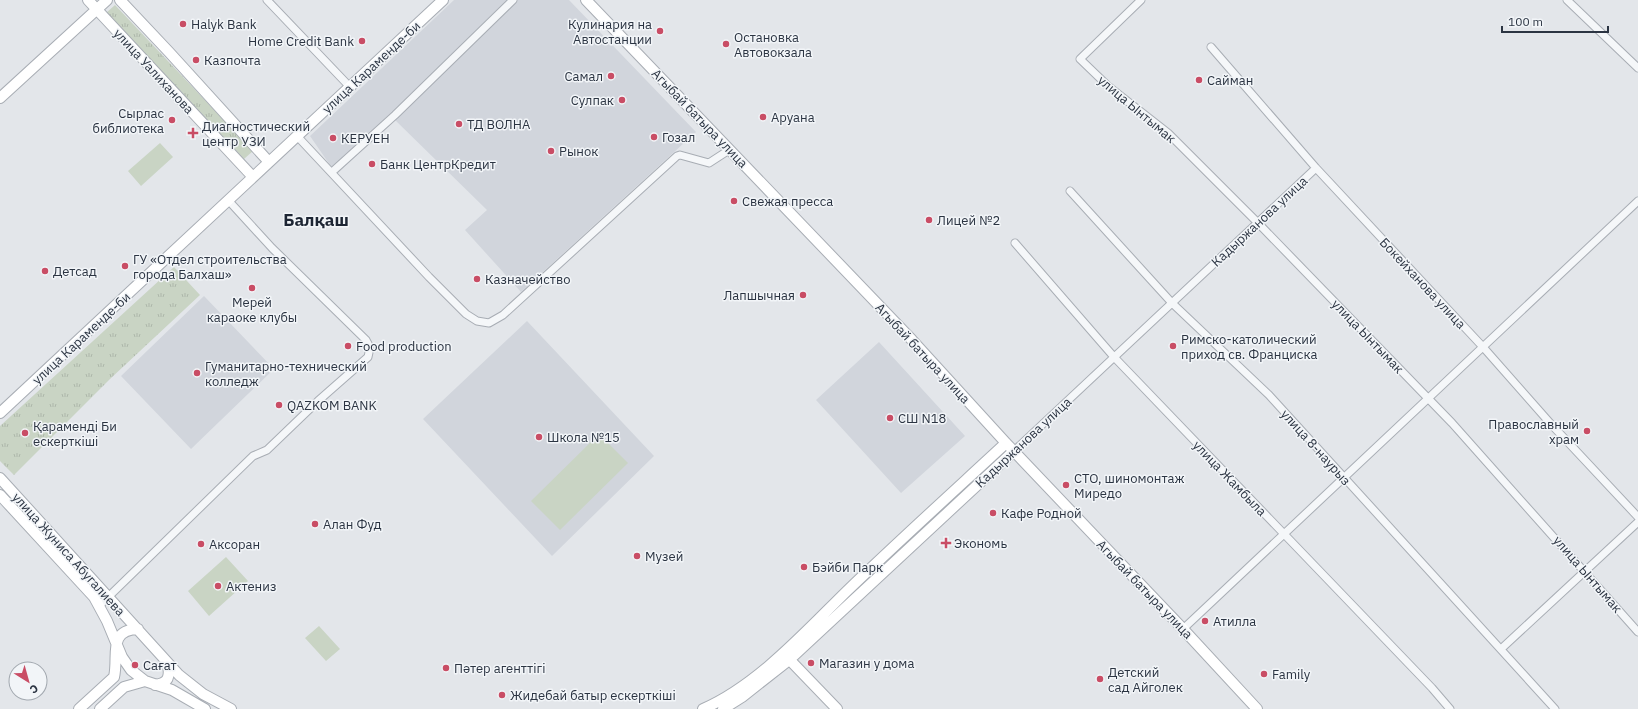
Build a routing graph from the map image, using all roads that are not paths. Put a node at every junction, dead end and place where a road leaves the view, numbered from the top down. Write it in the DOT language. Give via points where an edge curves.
graph roads {
  1 [pos="88,0"];
  2 [pos="107,0"];
  3 [pos="120,0"];
  4 [pos="267,0"];
  5 [pos="513,0"];
  6 [pos="586,0"];
  7 [pos="1141,0"];
  8 [pos="1567,0"];
  9 [pos="437,2"];
  10 [pos="97,9"];
  11 [pos="1211,47"];
  12 [pos="1638,68"];
  13 [pos="350,87"];
  14 [pos="0,98"];
  15 [pos="297,136"];
  16 [pos="729,150"];
  17 [pos="269,162"];
  18 [pos="1316,168"];
  19 [pos="332,172"];
  20 [pos="253,177"];
  21 [pos="1070,191"];
  22 [pos="228,200"];
  23 [pos="1638,201"];
  24 [pos="1258,223"];
  25 [pos="1015,243"];
  26 [pos="1172,302"];
  27 [pos="1483,347"];
  28 [pos="1114,357"];
  29 [pos="1428,398"];
  30 [pos="0,413"];
  31 [pos="1006,443"];
  32 [pos="1014,451"];
  33 [pos="0,478"];
  34 [pos="1344,478"];
  35 [pos="0,496"];
  36 [pos="1638,517"];
  37 [pos="1638,522"];
  38 [pos="1284,534"];
  39 [pos="1585,570"];
  40 [pos="108,597"];
  41 [pos="99,606"];
  42 [pos="138,629"];
  43 [pos="1183,629"];
  44 [pos="1638,632"];
  45 [pos="116,644"];
  46 [pos="1501,649"];
  47 [pos="786,656"];
  48 [pos="168,664"];
  49 [pos="145,681"];
  50 [pos="155,685"];
  51 [pos="79,709"];
  52 [pos="100,709"];
  53 [pos="205,709"];
  54 [pos="231,709"];
  55 [pos="703,709"];
  56 [pos="723,709"];
  57 [pos="837,709"];
  58 [pos="1257,709"];
  59 [pos="1450,709"];
  60 [pos="1555,709"];
  1 -- 10 [label="main road, улица Уалиханова"];
  2 -- 10 [label="main road"];
  3 -- 17 [label="main road, улица Уалиханова"];
  4 -- 13 [label="street"];
  5 -- 19 [label="street" via="395,115"];
  6 -- 16 [label="main road, Агыбай батыра улица"];
  7 -- 24 [label="street, улица Ынтымак" via="1080,59 1108,86 1168,133"];
  8 -- 12 [label="street"];
  9 -- 13 [label="main road, улица Караменде-би"];
  10 -- 14 [label="main road"];
  10 -- 20 [label="main road, улица Уалиханова"];
  11 -- 18 [label="street, Бокейханова улица"];
  13 -- 15 [label="main road, улица Караменде-би"];
  15 -- 17 [label="main road, улица Караменде-би"];
  15 -- 19 [label="street"];
  16 -- 19 [label="street" via="709,163 677,156 503,315 489,323 477,321 466,314 429,278"];
  16 -- 31 [label="main road, Агыбай батыра улица" via="912,340"];
  17 -- 20 [label="main road, улица Караменде-би"];
  18 -- 24 [label="street, Кадыржанова улица"];
  18 -- 27 [label="street, Бокейханова улица"];
  20 -- 22 [label="main road, улица Караменде-би"];
  21 -- 26 [label="street, улица 8-наурыз"];
  22 -- 30 [label="main road, улица Караменде-би"];
  22 -- 40 [label="street" via="277,253 366,340 370,351 368,357 266,450 253,456"];
  23 -- 27 [label="street"];
  24 -- 26 [label="street, Кадыржанова улица"];
  24 -- 29 [label="street, улица Ынтымак"];
  25 -- 28 [label="street, улица Жамбыла"];
  26 -- 28 [label="street, Кадыржанова улица"];
  26 -- 34 [label="street, улица 8-наурыз" via="1269,395"];
  27 -- 29 [label="street"];
  27 -- 36 [label="street, Бокейханова улица"];
  28 -- 32 [label="street, Кадыржанова улица"];
  28 -- 38 [label="street, улица Жамбыла"];
  29 -- 34 [label="street"];
  29 -- 39 [label="street, улица Ынтымак"];
  31 -- 32 [label="main road, Агыбай батыра улица"];
  31 -- 47 [label="main road, Кадыржанова улица" via="849,589"];
  32 -- 43 [label="main road, Агыбай батыра улица"];
  32 -- 47 [label="main road, Кадыржанова улица"];
  33 -- 40 [label="main road, улица Жуниса Абугалиева"];
  34 -- 38 [label="street"];
  34 -- 46 [label="street, улица 8-наурыз"];
  35 -- 41 [label="main road, улица Жуниса Абугалиева" via="94,597"];
  37 -- 39 [label="street"];
  38 -- 43 [label="street"];
  38 -- 59 [label="street, улица Жамбыла"];
  39 -- 44 [label="street, улица Ынтымак"];
  39 -- 46 [label="street"];
  40 -- 41 [label="street"];
  40 -- 42 [label="main road, улица Жуниса Абугалиева"];
  41 -- 45 [label="main road, улица Жуниса Абугалиева"];
  42 -- 45 [label="main road" via="124,632 117,638"];
  42 -- 48 [label="main road"];
  43 -- 58 [label="main road, Агыбай батыра улица"];
  45 -- 49 [label="main road, улица Жуниса Абугалиева" via="131,670"];
  45 -- 51 [label="main road" via="114,677"];
  46 -- 60 [label="street, улица 8-наурыз"];
  47 -- 55 [label="main road, Кадыржанова улица" via="737,690"];
  47 -- 56 [label="main road, Кадыржанова улица" via="742,697"];
  47 -- 57 [label="main road"];
  48 -- 50 [label="main road" via="168,678"];
  48 -- 54 [label="main road" via="203,694"];
  49 -- 50 [label="main road, улица Жуниса Абугалиева"];
  49 -- 52 [label="main road" via="124,687"];
  50 -- 53 [label="main road" via="172,690"];
}
